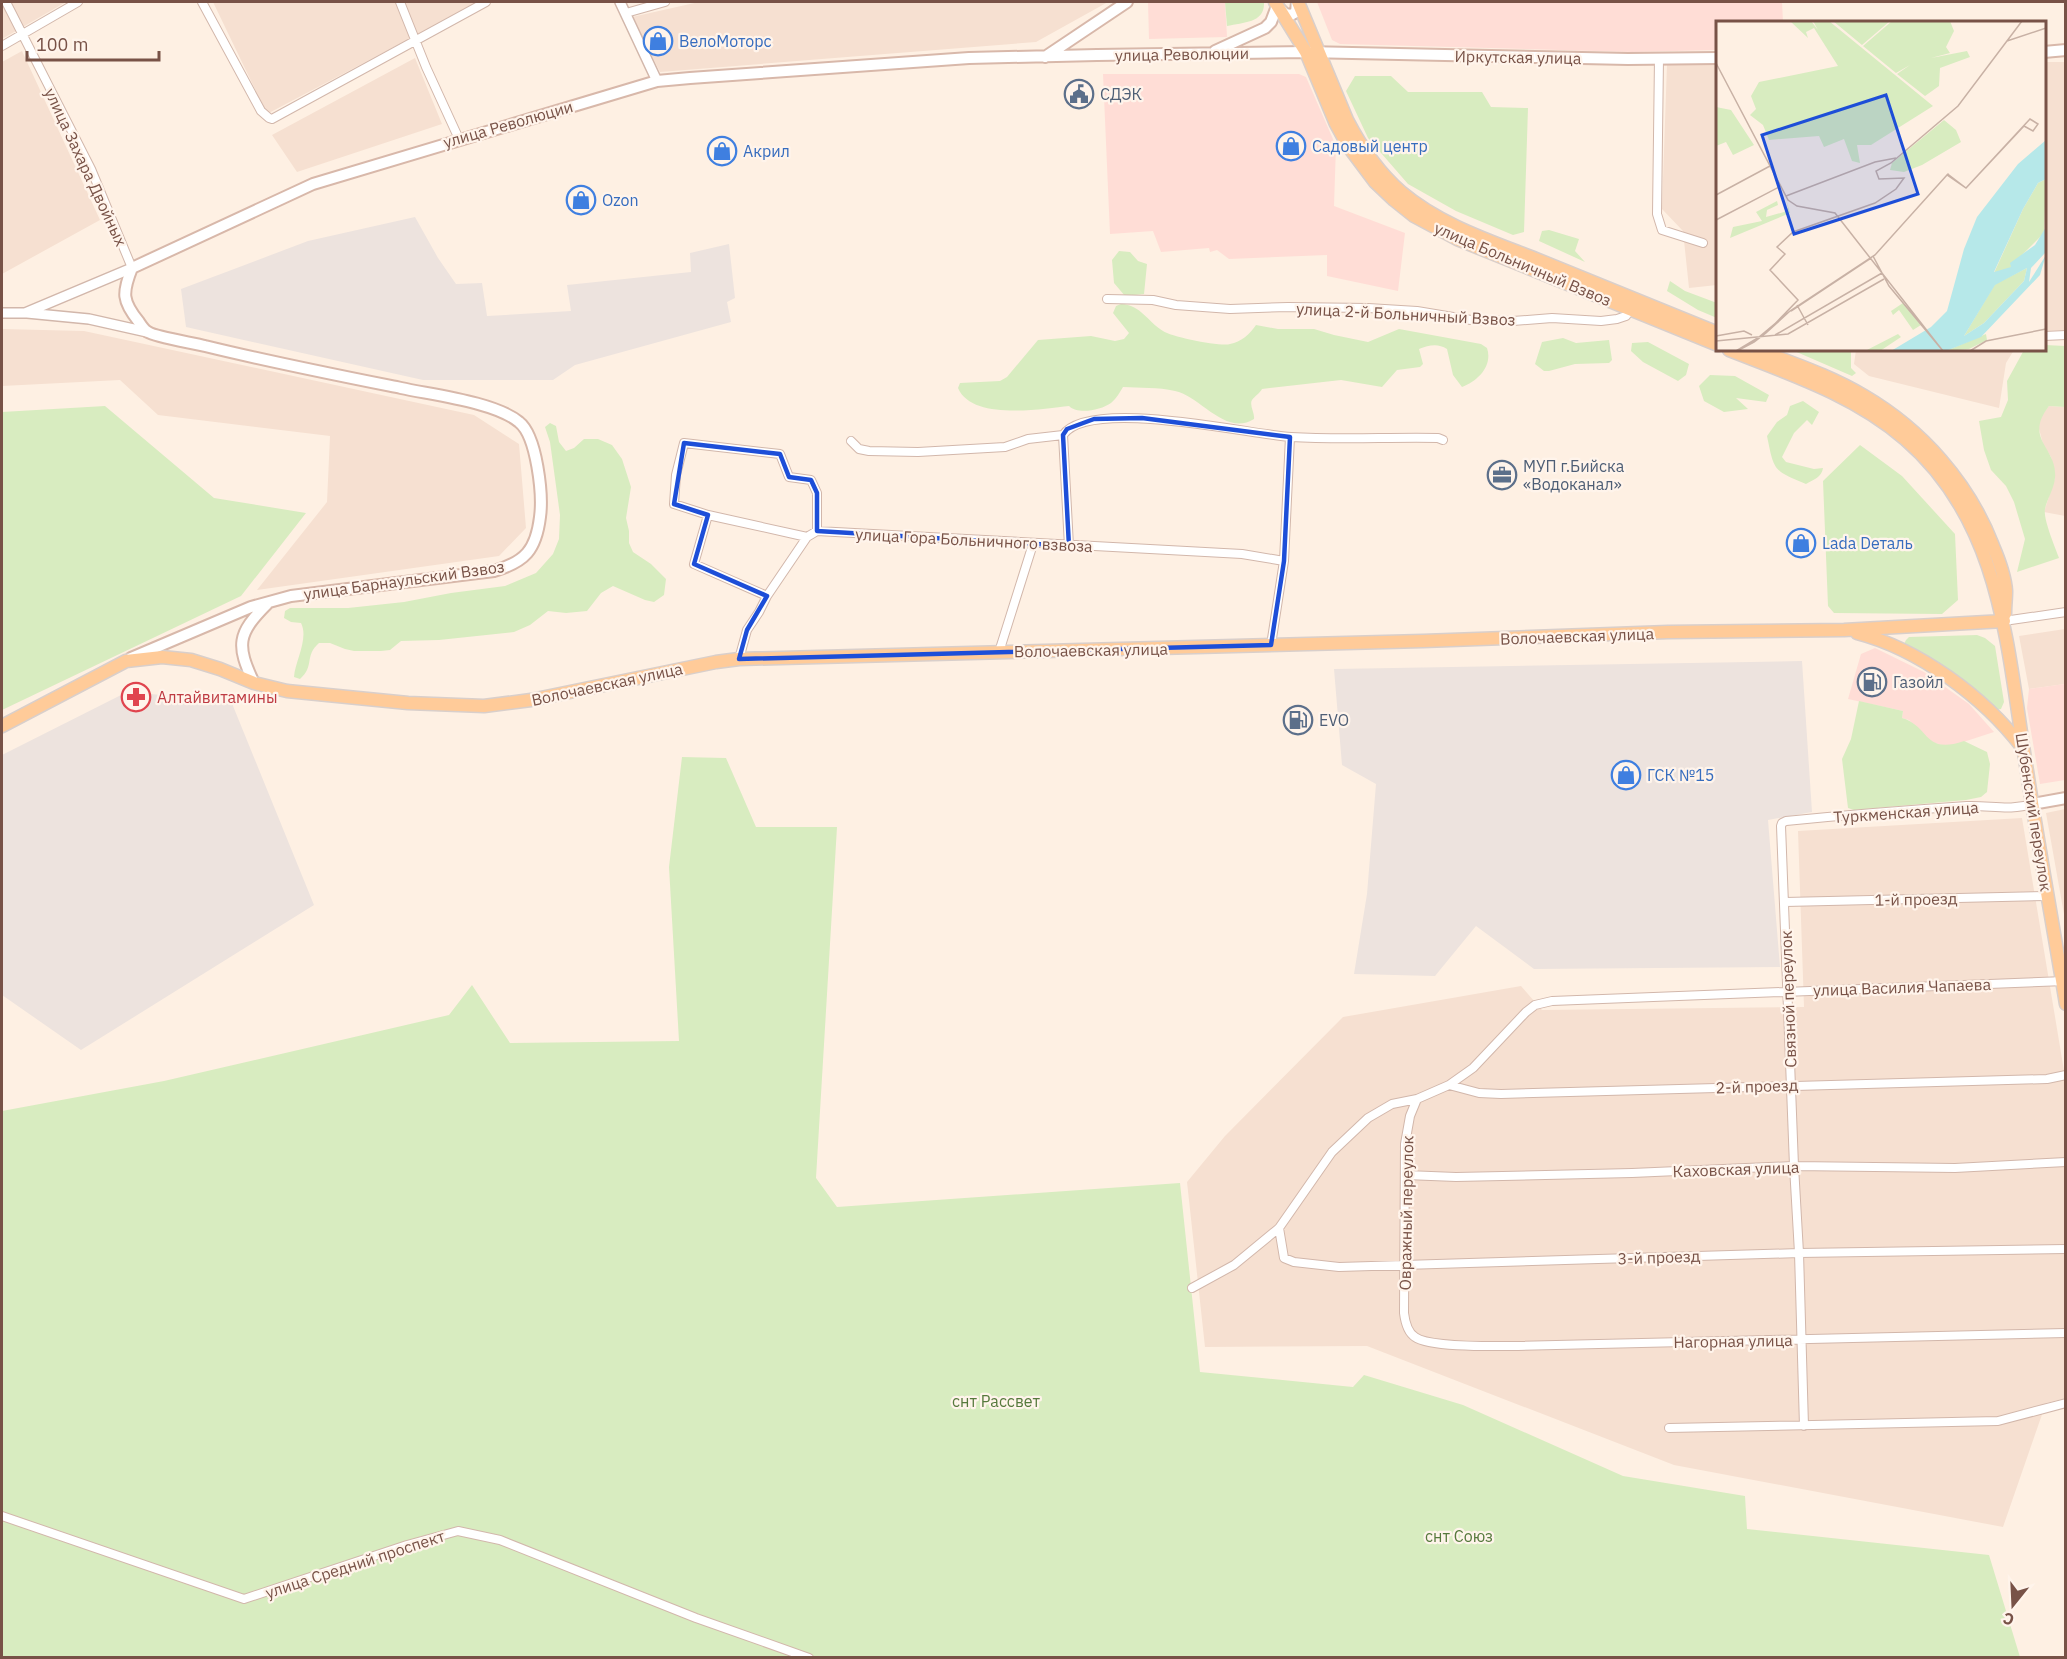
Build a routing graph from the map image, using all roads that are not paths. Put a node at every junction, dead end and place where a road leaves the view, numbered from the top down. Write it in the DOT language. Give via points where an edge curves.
graph roads {
  1 [pos="6,2"];
  2 [pos="78,2"];
  3 [pos="202,2"];
  4 [pos="400,2"];
  5 [pos="486,2"];
  6 [pos="620,2"];
  7 [pos="665,2"];
  8 [pos="1127,2"];
  9 [pos="1298,2"];
  10 [pos="1276,4"];
  11 [pos="626,13"];
  12 [pos="23,34"];
  13 [pos="416,39"];
  14 [pos="2,46"];
  15 [pos="2066,50"];
  16 [pos="1306,52"];
  17 [pos="2046,52"];
  18 [pos="1319,53"];
  19 [pos="1209,54"];
  20 [pos="1045,57"];
  21 [pos="1659,58"];
  22 [pos="1716,58"];
  23 [pos="657,81"];
  24 [pos="459,139"];
  25 [pos="1703,243"];
  26 [pos="132,268"];
  27 [pos="1107,299"];
  28 [pos="1630,310"];
  29 [pos="2,313"];
  30 [pos="25,313"];
  31 [pos="147,332"];
  32 [pos="1716,332"];
  33 [pos="2066,335"];
  34 [pos="2046,336"];
  35 [pos="1716,344"];
  36 [pos="1731,351"];
  37 [pos="1761,351"];
  38 [pos="1063,435"];
  39 [pos="1290,437"];
  40 [pos="1443,440"];
  41 [pos="851,441"];
  42 [pos="708,515"];
  43 [pos="817,531"];
  44 [pos="807,537"];
  45 [pos="1033,544"];
  46 [pos="1069,546"];
  47 [pos="1284,561"];
  48 [pos="767,596"];
  49 [pos="268,603"];
  50 [pos="2066,612"];
  51 [pos="2004,621"];
  52 [pos="1844,630"];
  53 [pos="1271,645"];
  54 [pos="999,652"];
  55 [pos="739,660"];
  56 [pos="126,661"];
  57 [pos="254,683"];
  58 [pos="2,726"];
  59 [pos="2023,748"];
  60 [pos="2066,798"];
  61 [pos="2032,804"];
  62 [pos="1782,823"];
  63 [pos="2047,896"];
  64 [pos="1785,902"];
  65 [pos="2064,981"];
  66 [pos="1789,990"];
  67 [pos="2066,1004"];
  68 [pos="2066,1075"];
  69 [pos="1449,1085"];
  70 [pos="1791,1085"];
  71 [pos="1417,1099"];
  72 [pos="2066,1162"];
  73 [pos="1794,1166"];
  74 [pos="1406,1175"];
  75 [pos="1279,1228"];
  76 [pos="2066,1249"];
  77 [pos="1799,1253"];
  78 [pos="1405,1266"];
  79 [pos="1192,1288"];
  80 [pos="1407,1327"];
  81 [pos="2066,1333"];
  82 [pos="1801,1339"];
  83 [pos="2066,1403"];
  84 [pos="1804,1426"];
  85 [pos="1669,1428"];
  86 [pos="2,1516"];
  87 [pos="809,1658"];
  1 -- 12 [label="street, улица Захара Двойных"];
  2 -- 12 [label="street"];
  3 -- 13 [label="street" via="261,111 269,118 278,117"];
  4 -- 13 [label="street"];
  5 -- 13 [label="street"];
  6 -- 11 [label="street"];
  7 -- 11 [label="street"];
  8 -- 20 [label="main road"];
  9 -- 10 [label="main road" via="1291,15"];
  9 -- 18 [label="main road, улица Больничный Взвоз"];
  10 -- 16 [label="main road, улица Больничный Взвоз"];
  10 -- 19 [label="main road" via="1265,28"];
  11 -- 23 [label="street"];
  12 -- 14 [label="street"];
  12 -- 26 [label="street, улица Захара Двойных" via="91,169"];
  13 -- 24 [label="street"];
  15 -- 17 [label="main road"];
  16 -- 18 [label="main road, улица Революции"];
  16 -- 19 [label="main road, улица Революции"];
  16 -- 28 [label="main road, улица Больничный Взвоз" via="1348,146 1394,201 1449,235"];
  18 -- 21 [label="main road, Иркутская улица"];
  18 -- 32 [label="main road, улица Больничный Взвоз" via="1347,120 1367,155 1420,207 1487,240"];
  19 -- 20 [label="main road, улица Революции"];
  20 -- 23 [label="main road, улица Революции" via="969,58"];
  21 -- 22 [label="main road, Иркутская улица"];
  21 -- 25 [label="street" via="1657,214 1662,230"];
  23 -- 24 [label="main road, улица Революции"];
  24 -- 26 [label="main road, улица Революции" via="313,184"];
  26 -- 30 [label="street, улица Революции"];
  26 -- 31 [label="main road" via="125,300"];
  27 -- 28 [label="street, улица 2-й Больничный Взвоз" via="1230,309 1368,308 1513,321 1601,321 1626,316"];
  28 -- 35 [label="main road, улица Больничный Взвоз"];
  29 -- 30 [label="street, улица Революции"];
  30 -- 31 [label="street, улица Барнаульский Взвоз" via="89,319"];
  31 -- 49 [label="main road, улица Барнаульский Взвоз" via="475,404 508,414 526,429 534,451 540,512 535,540 519,562 494,571 291,596"];
  33 -- 34 [label="street"];
  36 -- 51 [label="main road" via="1857,404 1907,441 1931,465 1964,510 1986,558"];
  37 -- 51 [label="main road" via="1862,395 1914,432 1939,458 1974,505 1987,531 2006,590"];
  38 -- 39 [label="street" via="1067,429 1110,417"];
  38 -- 41 [label="street" via="1005,447 918,453 869,452"];
  38 -- 46 [label="street"];
  39 -- 40 [label="street"];
  39 -- 47 [label="street"];
  42 -- 43 [label="street" via="674,504 684,443 780,454 789,477 811,480 817,493"];
  42 -- 44 [label="street"];
  42 -- 48 [label="street" via="694,564"];
  43 -- 44 [label="street"];
  43 -- 45 [label="street, улица Гора Больничного взвоза"];
  44 -- 48 [label="street"];
  45 -- 46 [label="street, улица Гора Больничного взвоза"];
  45 -- 54 [label="street"];
  46 -- 47 [label="street, улица Гора Больничного взвоза" via="1242,554"];
  47 -- 53 [label="street"];
  48 -- 55 [label="street" via="747,630"];
  49 -- 56 [label="main road, улица Барнаульский Взвоз"];
  49 -- 57 [label="main road" via="244,633 244,662"];
  50 -- 51 [label="street, Волочаевская улица"];
  51 -- 52 [label="main road, Волочаевская улица"];
  51 -- 59 [label="main road, Шубенский переулок"];
  52 -- 53 [label="main road, Волочаевская улица"];
  52 -- 59 [label="main road" via="1860,633 1927,664 1960,686 2004,725"];
  53 -- 54 [label="main road, Волочаевская улица"];
  54 -- 55 [label="main road, Волочаевская улица"];
  55 -- 57 [label="main road, Волочаевская улица" via="484,706 286,691"];
  56 -- 57 [label="main road, Волочаевская улица" via="162,657 190,660"];
  56 -- 58 [label="main road"];
  59 -- 61 [label="main road, Шубенский переулок"];
  60 -- 61 [label="main road, Туркменская улица"];
  61 -- 62 [label="street, Туркменская улица" via="2018,809 1969,806"];
  61 -- 63 [label="main road, Шубенский переулок"];
  62 -- 64 [label="street, Связной переулок"];
  63 -- 64 [label="street, 1-й проезд"];
  63 -- 65 [label="main road, Шубенский переулок"];
  64 -- 66 [label="street, Связной переулок"];
  65 -- 66 [label="street, улица Василия Чапаева"];
  65 -- 67 [label="main road, Шубенский переулок"];
  66 -- 69 [label="street, улица Василия Чапаева" via="1535,1005 1473,1068"];
  66 -- 70 [label="street, Связной переулок"];
  68 -- 70 [label="street, 2-й проезд" via="2048,1079"];
  69 -- 70 [label="street, 2-й проезд" via="1501,1094"];
  69 -- 71 [label="street"];
  70 -- 73 [label="street, Связной переулок"];
  71 -- 74 [label="street, Овражный переулок" via="1407,1130"];
  71 -- 75 [label="street" via="1379,1110 1353,1131 1325,1161"];
  72 -- 73 [label="street, Каховская улица" via="1955,1168"];
  73 -- 74 [label="street, Каховская улица" via="1456,1177"];
  73 -- 77 [label="street, Связной переулок"];
  74 -- 78 [label="street, Овражный переулок"];
  75 -- 78 [label="street, 3-й проезд" via="1282,1254 1294,1262 1339,1267"];
  75 -- 79 [label="street" via="1234,1265"];
  76 -- 77 [label="street, 3-й проезд"];
  77 -- 78 [label="street, 3-й проезд"];
  77 -- 82 [label="street, Связной переулок"];
  78 -- 80 [label="street, Овражный переулок"];
  80 -- 82 [label="street, Нагорная улица" via="1422,1340 1481,1346"];
  81 -- 82 [label="street, Нагорная улица"];
  82 -- 84 [label="street, Связной переулок"];
  83 -- 84 [label="street" via="1998,1421"];
  84 -- 85 [label="street"];
  86 -- 87 [label="street, улица Средний проспект" via="244,1599 458,1531 500,1540"];
}
